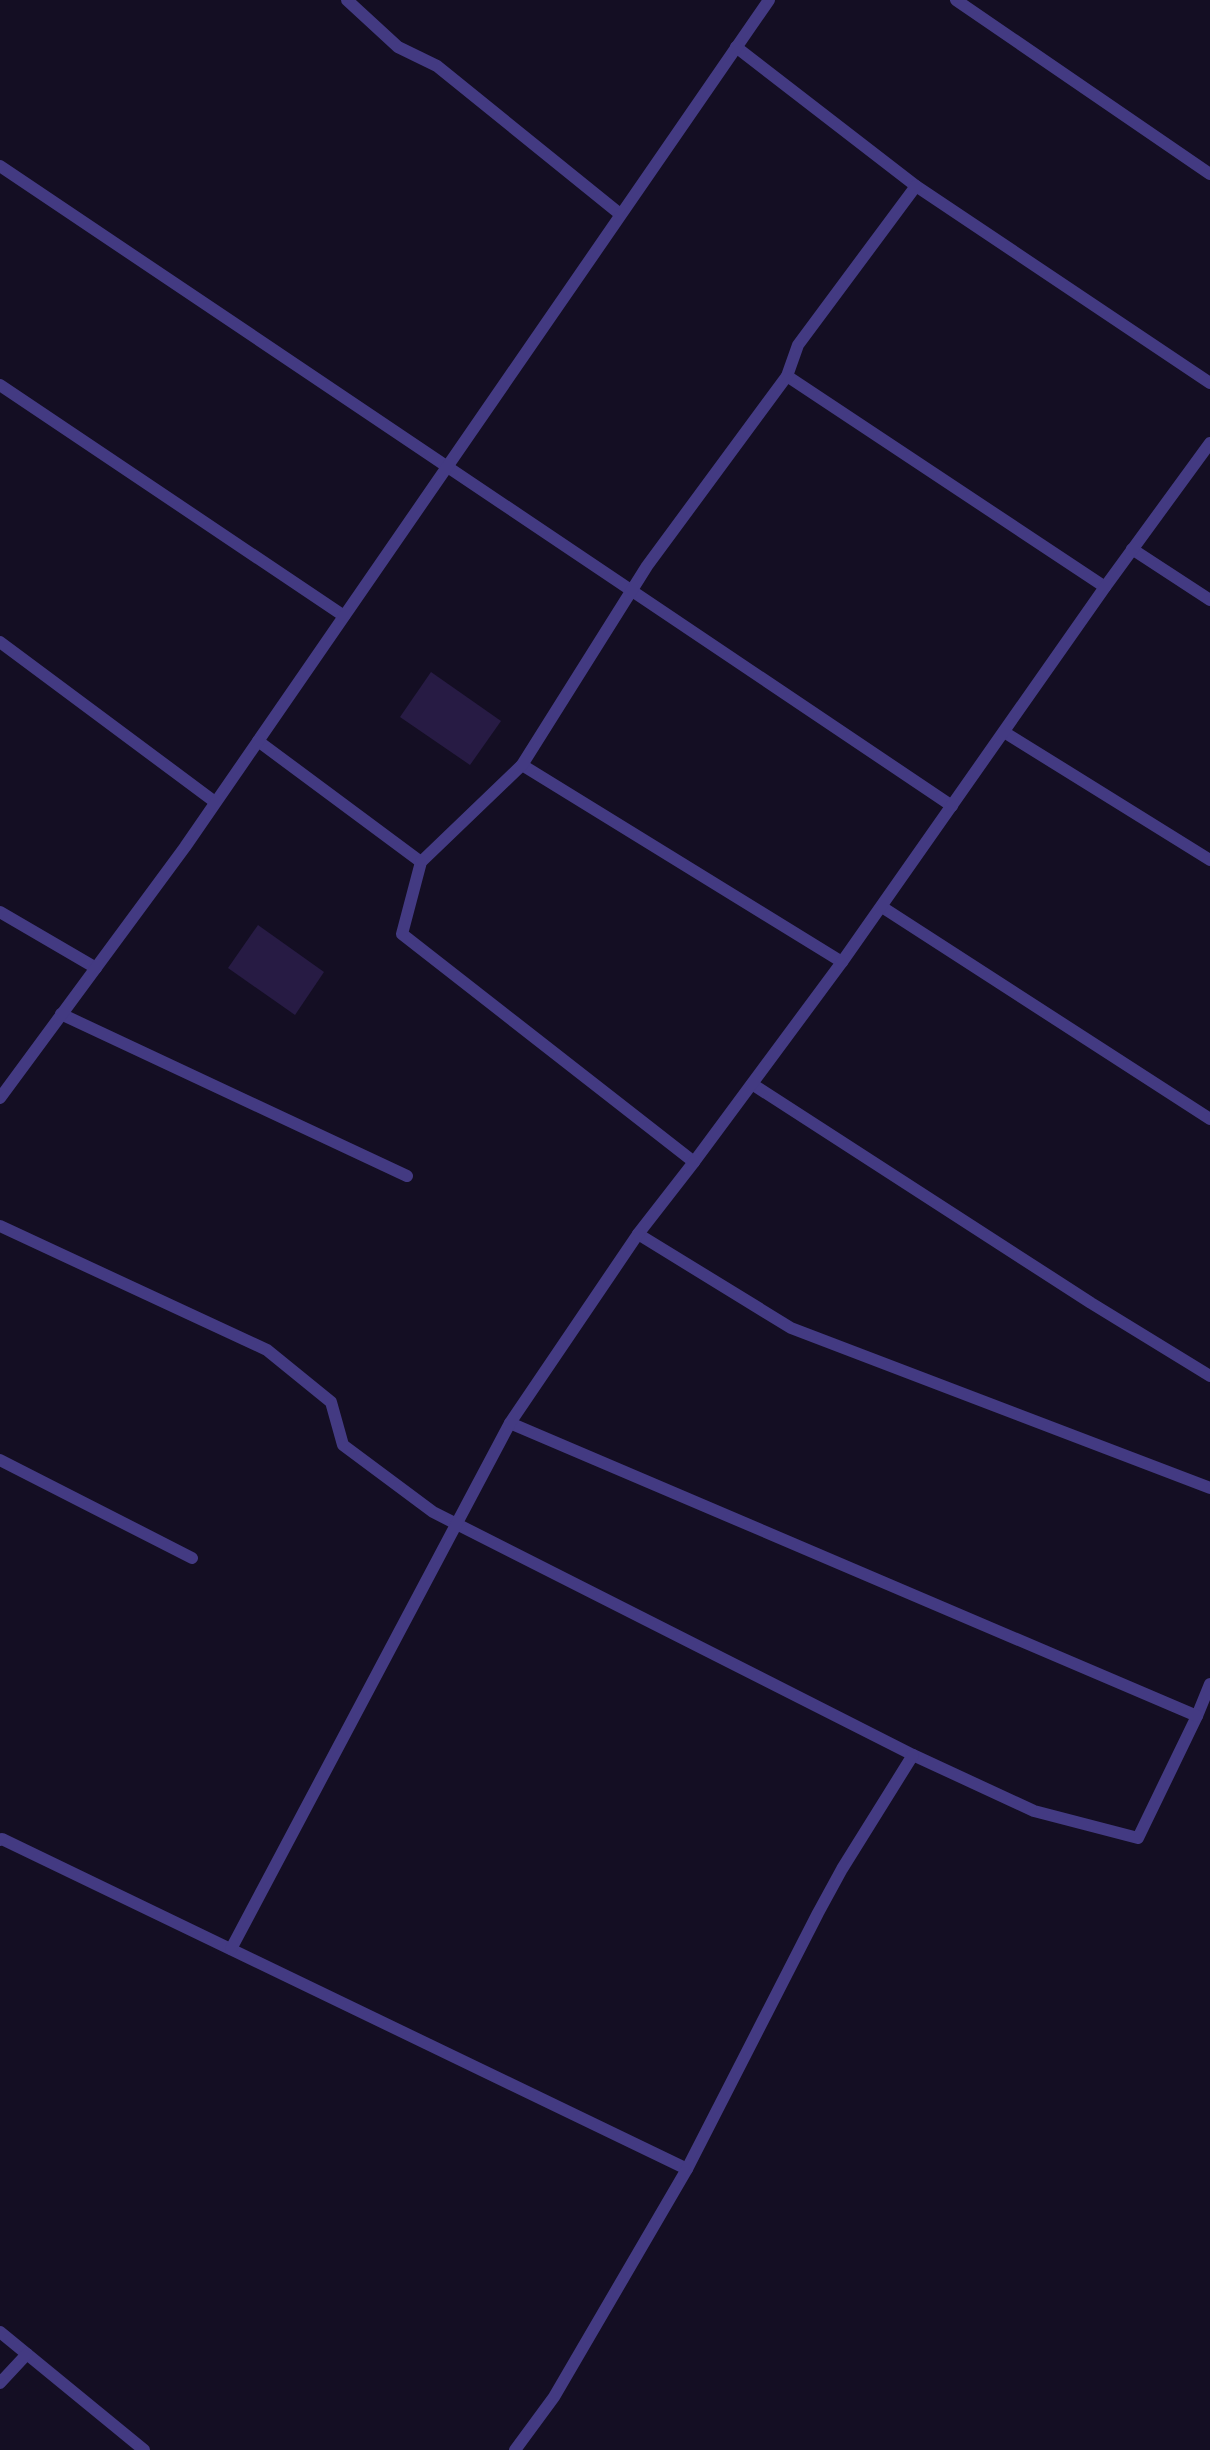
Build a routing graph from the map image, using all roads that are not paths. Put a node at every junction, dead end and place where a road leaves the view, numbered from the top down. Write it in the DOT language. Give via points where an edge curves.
graph roads {
  1 [pos="347,0"];
  2 [pos="769,0"];
  3 [pos="956,0"];
  4 [pos="736,47"];
  5 [pos="0,166"];
  6 [pos="1210,174"];
  7 [pos="916,186"];
  8 [pos="620,214"];
  9 [pos="787,376"];
  10 [pos="1210,383"];
  11 [pos="0,384"];
  12 [pos="1210,443"];
  13 [pos="447,466"];
  14 [pos="1132,549"];
  15 [pos="1105,587"];
  16 [pos="632,591"];
  17 [pos="1210,600"];
  18 [pos="344,616"];
  19 [pos="0,642"];
  20 [pos="1004,732"];
  21 [pos="258,741"];
  22 [pos="522,764"];
  23 [pos="215,802"];
  24 [pos="952,806"];
  25 [pos="1210,860"];
  26 [pos="421,862"];
  27 [pos="882,907"];
  28 [pos="0,912"];
  29 [pos="842,962"];
  30 [pos="96,968"];
  31 [pos="61,1014"];
  32 [pos="752,1084"];
  33 [pos="0,1098"];
  34 [pos="1210,1119"];
  35 [pos="694,1162"];
  36 [pos="407,1176"];
  37 [pos="0,1226"];
  38 [pos="638,1234"];
  39 [pos="1210,1376"];
  40 [pos="510,1423"];
  41 [pos="0,1460"];
  42 [pos="1210,1488"];
  43 [pos="456,1524"];
  44 [pos="192,1558"];
  45 [pos="1210,1684"];
  46 [pos="1197,1716"];
  47 [pos="913,1754"];
  48 [pos="0,1840"];
  49 [pos="232,1949"];
  50 [pos="687,2169"];
  51 [pos="0,2332"];
  52 [pos="27,2354"];
  53 [pos="0,2383"];
  54 [pos="144,2450"];
  55 [pos="515,2450"];
  1 -- 8 [label="street" via="398,47 437,66"];
  2 -- 4 [label="street"];
  3 -- 6 [label="street"];
  4 -- 7 [label="street"];
  4 -- 8 [label="street"];
  5 -- 13 [label="street"];
  7 -- 9 [label="street" via="798,344"];
  7 -- 10 [label="street"];
  8 -- 13 [label="street"];
  9 -- 15 [label="street"];
  9 -- 16 [label="street"];
  11 -- 18 [label="street"];
  12 -- 14 [label="street"];
  13 -- 16 [label="street"];
  13 -- 18 [label="street"];
  14 -- 15 [label="street"];
  14 -- 17 [label="street"];
  15 -- 20 [label="street"];
  16 -- 22 [label="street"];
  16 -- 24 [label="street"];
  18 -- 21 [label="street"];
  19 -- 23 [label="street"];
  20 -- 24 [label="street"];
  20 -- 25 [label="street"];
  21 -- 23 [label="street"];
  21 -- 26 [label="street"];
  22 -- 26 [label="street"];
  22 -- 29 [label="street"];
  23 -- 30 [label="street"];
  24 -- 27 [label="street"];
  26 -- 35 [label="street" via="402,934"];
  27 -- 29 [label="street"];
  27 -- 34 [label="street"];
  28 -- 30 [label="street"];
  29 -- 32 [label="street"];
  30 -- 31 [label="street"];
  31 -- 33 [label="street"];
  31 -- 36 [label="street"];
  32 -- 35 [label="street"];
  32 -- 39 [label="street"];
  35 -- 38 [label="street"];
  37 -- 43 [label="street" via="267,1350 331,1402 344,1445 433,1512"];
  38 -- 40 [label="street"];
  38 -- 42 [label="street" via="791,1328"];
  40 -- 43 [label="street"];
  40 -- 46 [label="street"];
  41 -- 44 [label="street"];
  43 -- 47 [label="street"];
  43 -- 49 [label="street"];
  45 -- 46 [label="street"];
  46 -- 47 [label="street" via="1138,1838 1034,1811"];
  47 -- 50 [label="street" via="818,1913"];
  48 -- 49 [label="street"];
  49 -- 50 [label="street"];
  50 -- 55 [label="street" via="554,2397"];
  51 -- 52 [label="street"];
  52 -- 53 [label="street"];
  52 -- 54 [label="street"];
}
